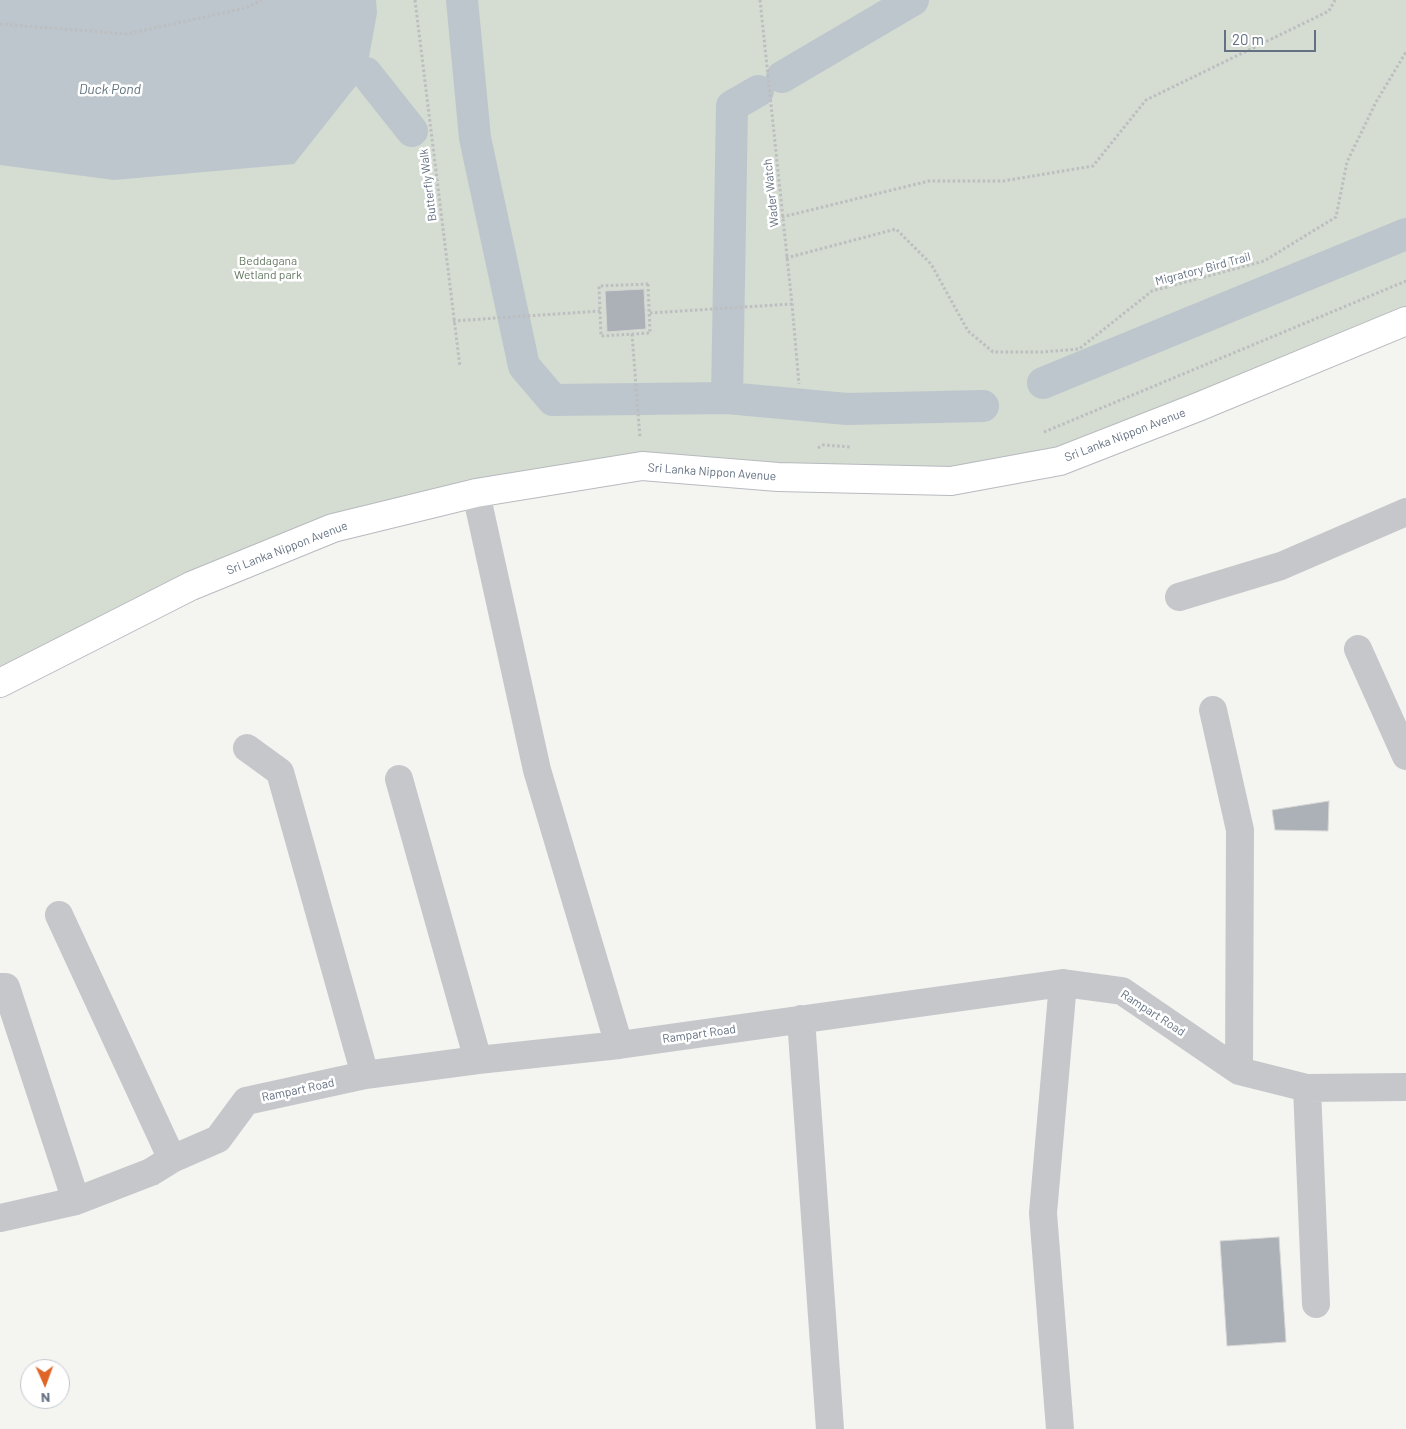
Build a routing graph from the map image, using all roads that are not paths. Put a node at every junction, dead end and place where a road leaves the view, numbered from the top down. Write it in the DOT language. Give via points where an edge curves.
graph roads {
  1 [pos="1406,321"];
  2 [pos="476,492"];
  3 [pos="1406,512"];
  4 [pos="1179,597"];
  5 [pos="1358,649"];
  6 [pos="0,684"];
  7 [pos="1213,710"];
  8 [pos="248,748"];
  9 [pos="1406,756"];
  10 [pos="399,779"];
  11 [pos="59,915"];
  12 [pos="1063,983"];
  13 [pos="0,987"];
  14 [pos="801,1019"];
  15 [pos="619,1045"];
  16 [pos="478,1060"];
  17 [pos="1239,1071"];
  18 [pos="365,1075"];
  19 [pos="1406,1087"];
  20 [pos="1307,1088"];
  21 [pos="172,1159"];
  22 [pos="76,1201"];
  23 [pos="0,1218"];
  24 [pos="1316,1304"];
  25 [pos="830,1429"];
  26 [pos="1060,1429"];
  1 -- 2 [label="street, Sri Lanka Nippon Avenue" via="1198,407 1051,463 951,480 778,477 642,466"];
  2 -- 6 [label="street, Sri Lanka Nippon Avenue" via="333,528 191,586"];
  2 -- 15 [label="street" via="537,770"];
  3 -- 4 [label="street" via="1280,566"];
  5 -- 9 [label="street"];
  7 -- 17 [label="street" via="1240,830"];
  8 -- 18 [label="street" via="280,772"];
  10 -- 16 [label="street"];
  11 -- 21 [label="street"];
  12 -- 14 [label="street, Rampart Road"];
  12 -- 17 [label="street, Rampart Road" via="1122,990"];
  12 -- 26 [label="street" via="1043,1213"];
  13 -- 22 [label="street" via="6,987"];
  14 -- 15 [label="street, Rampart Road"];
  14 -- 25 [label="street"];
  15 -- 16 [label="street, Rampart Road"];
  16 -- 18 [label="street, Rampart Road"];
  17 -- 20 [label="street, Rampart Road"];
  18 -- 21 [label="street, Rampart Road" via="246,1101 218,1139"];
  19 -- 20 [label="street, Rampart Road"];
  20 -- 24 [label="street"];
  21 -- 22 [label="street, Rampart Road" via="151,1172"];
  22 -- 23 [label="street, Rampart Road"];
}
